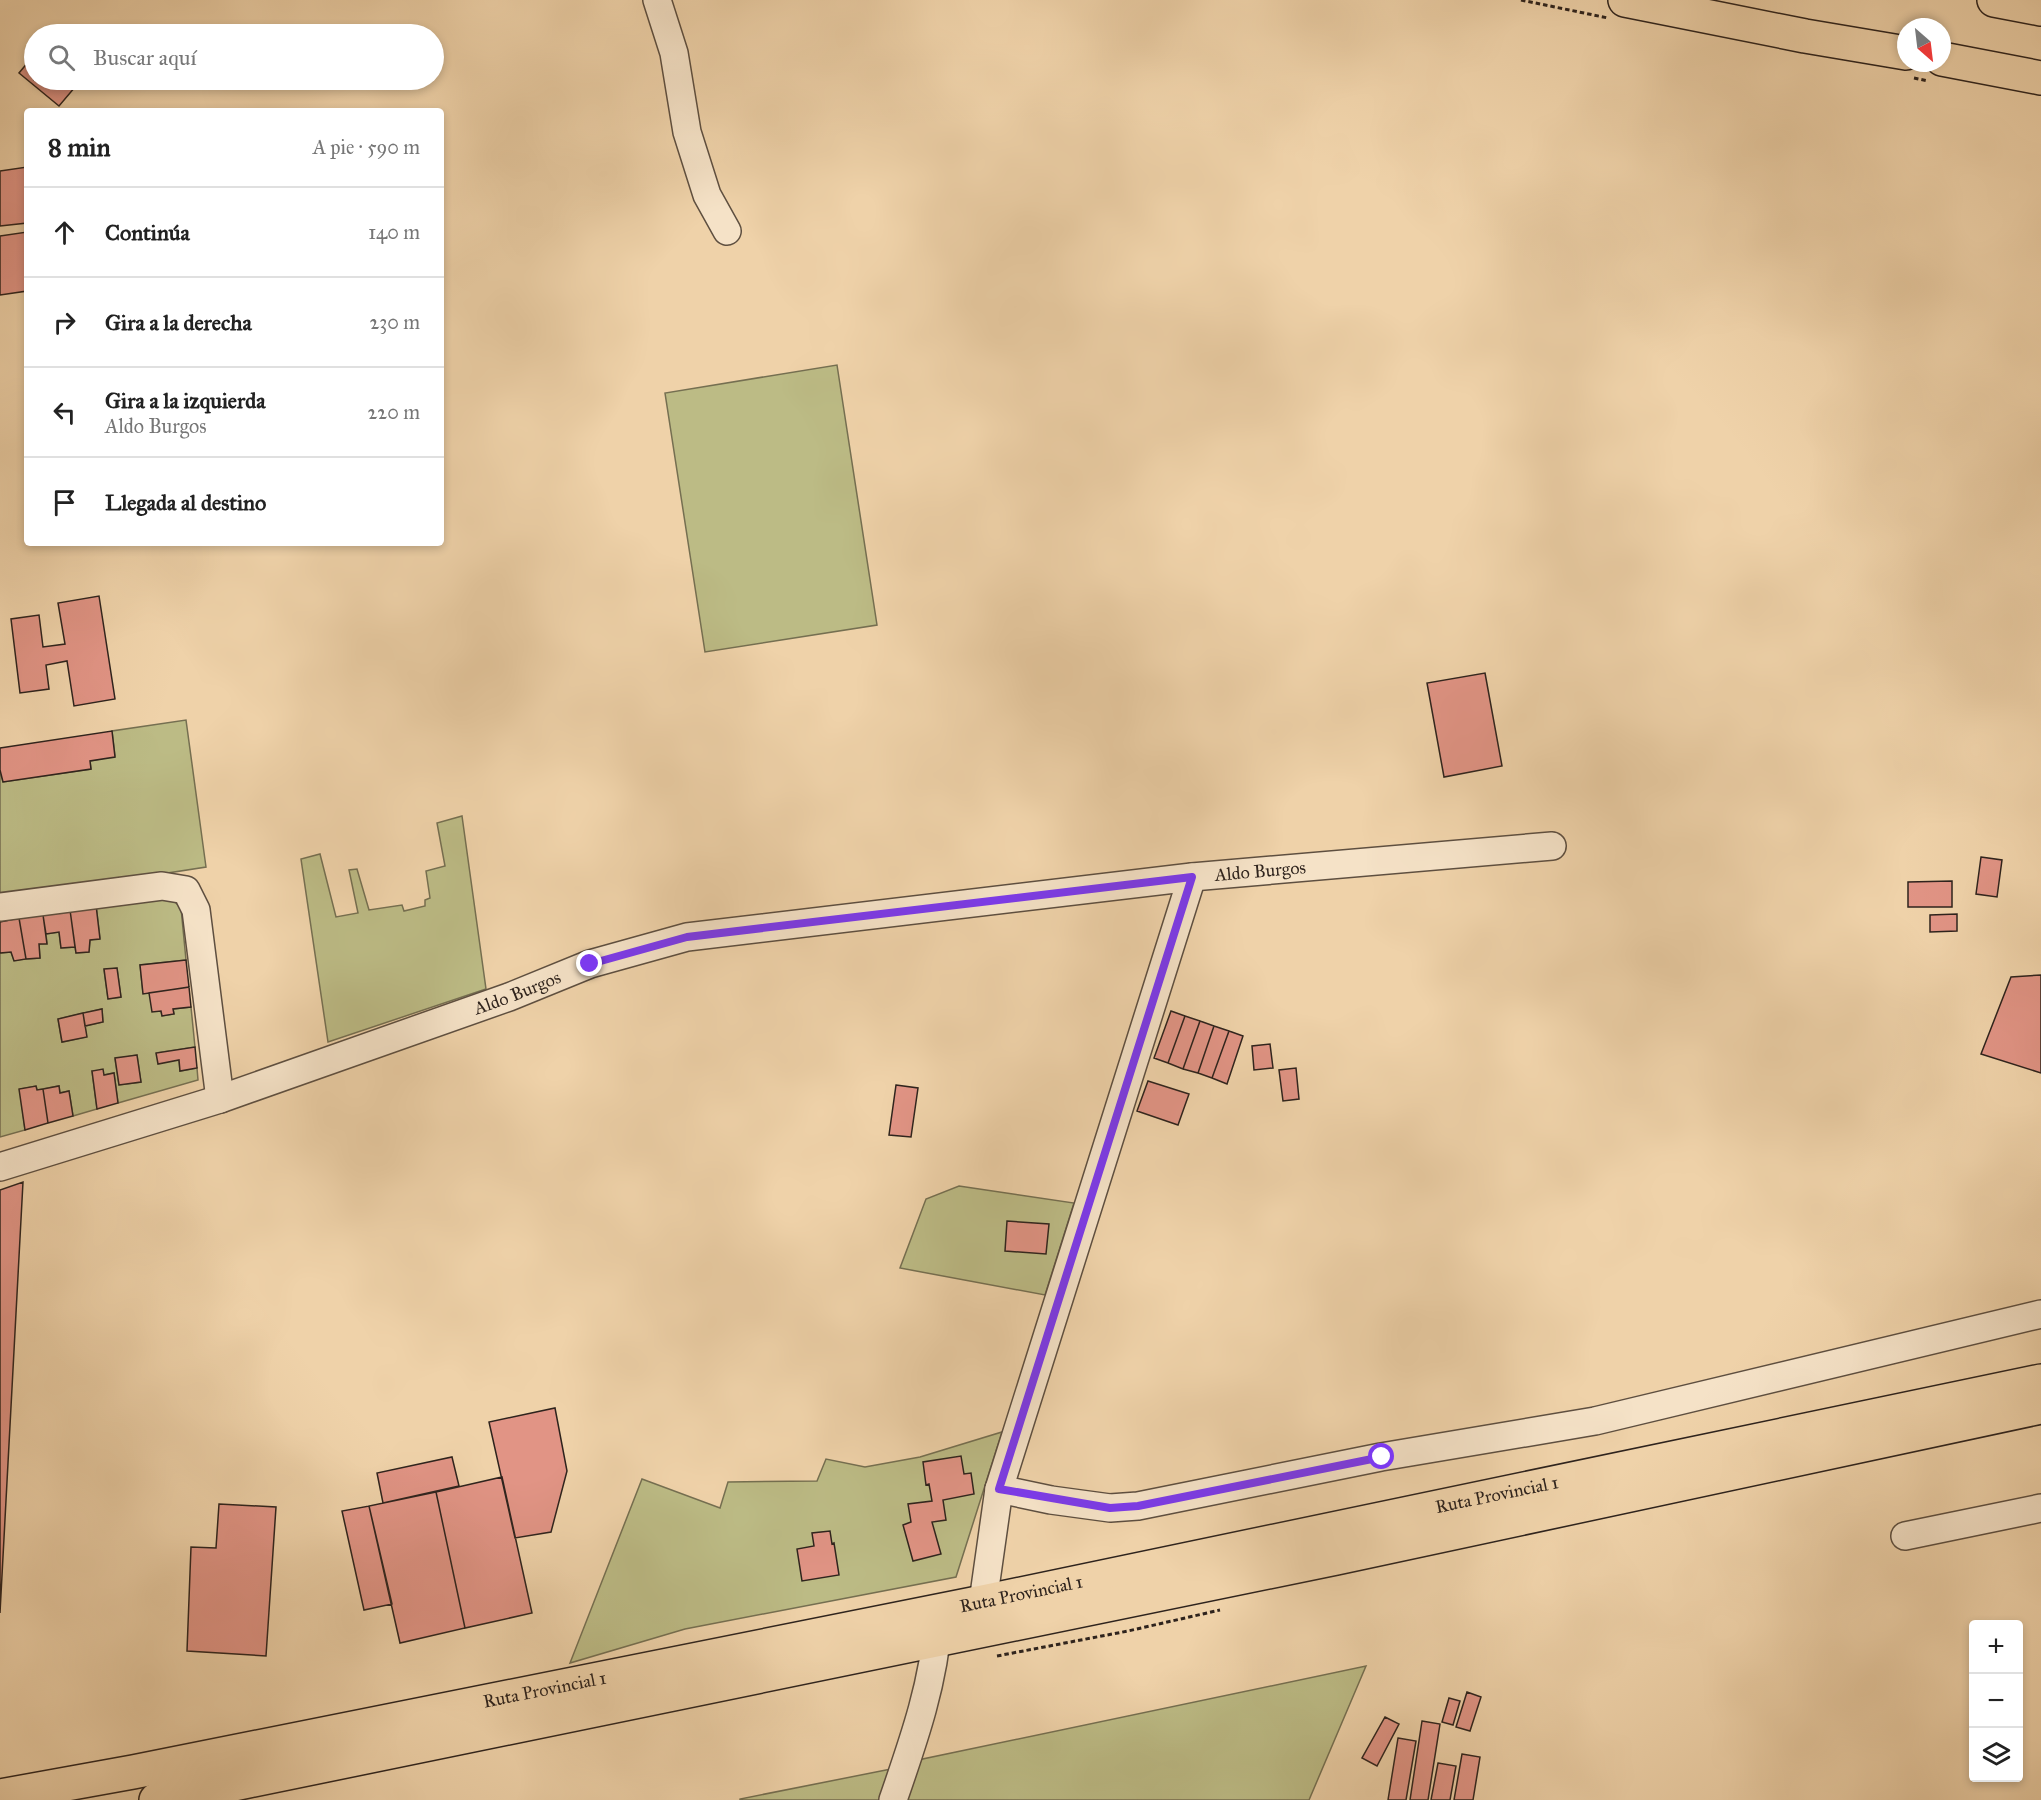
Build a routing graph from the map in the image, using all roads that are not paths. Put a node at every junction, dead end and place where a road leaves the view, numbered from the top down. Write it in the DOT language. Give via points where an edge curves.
graph roads {
  1 [pos="657,0"];
  2 [pos="1625,0"];
  3 [pos="1994,0"];
  4 [pos="2041,9"];
  5 [pos="1897,51"];
  6 [pos="1951,61"];
  7 [pos="2041,78"];
  8 [pos="727,231"];
  9 [pos="1552,846"];
  10 [pos="1192,877"];
  11 [pos="0,907"];
  12 [pos="220,1099"];
  13 [pos="0,1167"];
  14 [pos="2041,1314"];
  15 [pos="2041,1381"];
  16 [pos="2041,1407"];
  17 [pos="999,1489"];
  18 [pos="2041,1508"];
  19 [pos="1905,1536"];
  20 [pos="983,1616"];
  21 [pos="937,1625"];
  22 [pos="0,1796"];
  23 [pos="156,1800"];
  24 [pos="893,1800"];
  1 -- 8 [label="street" via="674,53 687,132 707,195"];
  2 -- 5 [label="main road"];
  3 -- 4 [label="main road"];
  6 -- 7 [label="main road"];
  9 -- 10 [label="street, Aldo Burgos"];
  10 -- 12 [label="street, Aldo Burgos" via="687,937 590,964 509,997"];
  10 -- 17 [label="street"];
  11 -- 12 [label="street" via="162,886 186,890 196,910"];
  12 -- 13 [label="street, Aldo Burgos"];
  14 -- 17 [label="street" via="1595,1421 1382,1457 1138,1506 1110,1508"];
  15 -- 20 [label="main road, Ruta Provincial 1"];
  16 -- 20 [label="main road, Ruta Provincial 1" via="1336,1558"];
  17 -- 20 [label="street"];
  18 -- 19 [label="street"];
  20 -- 21 [label="main road, Ruta Provincial 1"];
  21 -- 22 [label="main road, Ruta Provincial 1"];
  21 -- 23 [label="main road, Ruta Provincial 1"];
  21 -- 24 [label="street" via="919,1725"];
}
